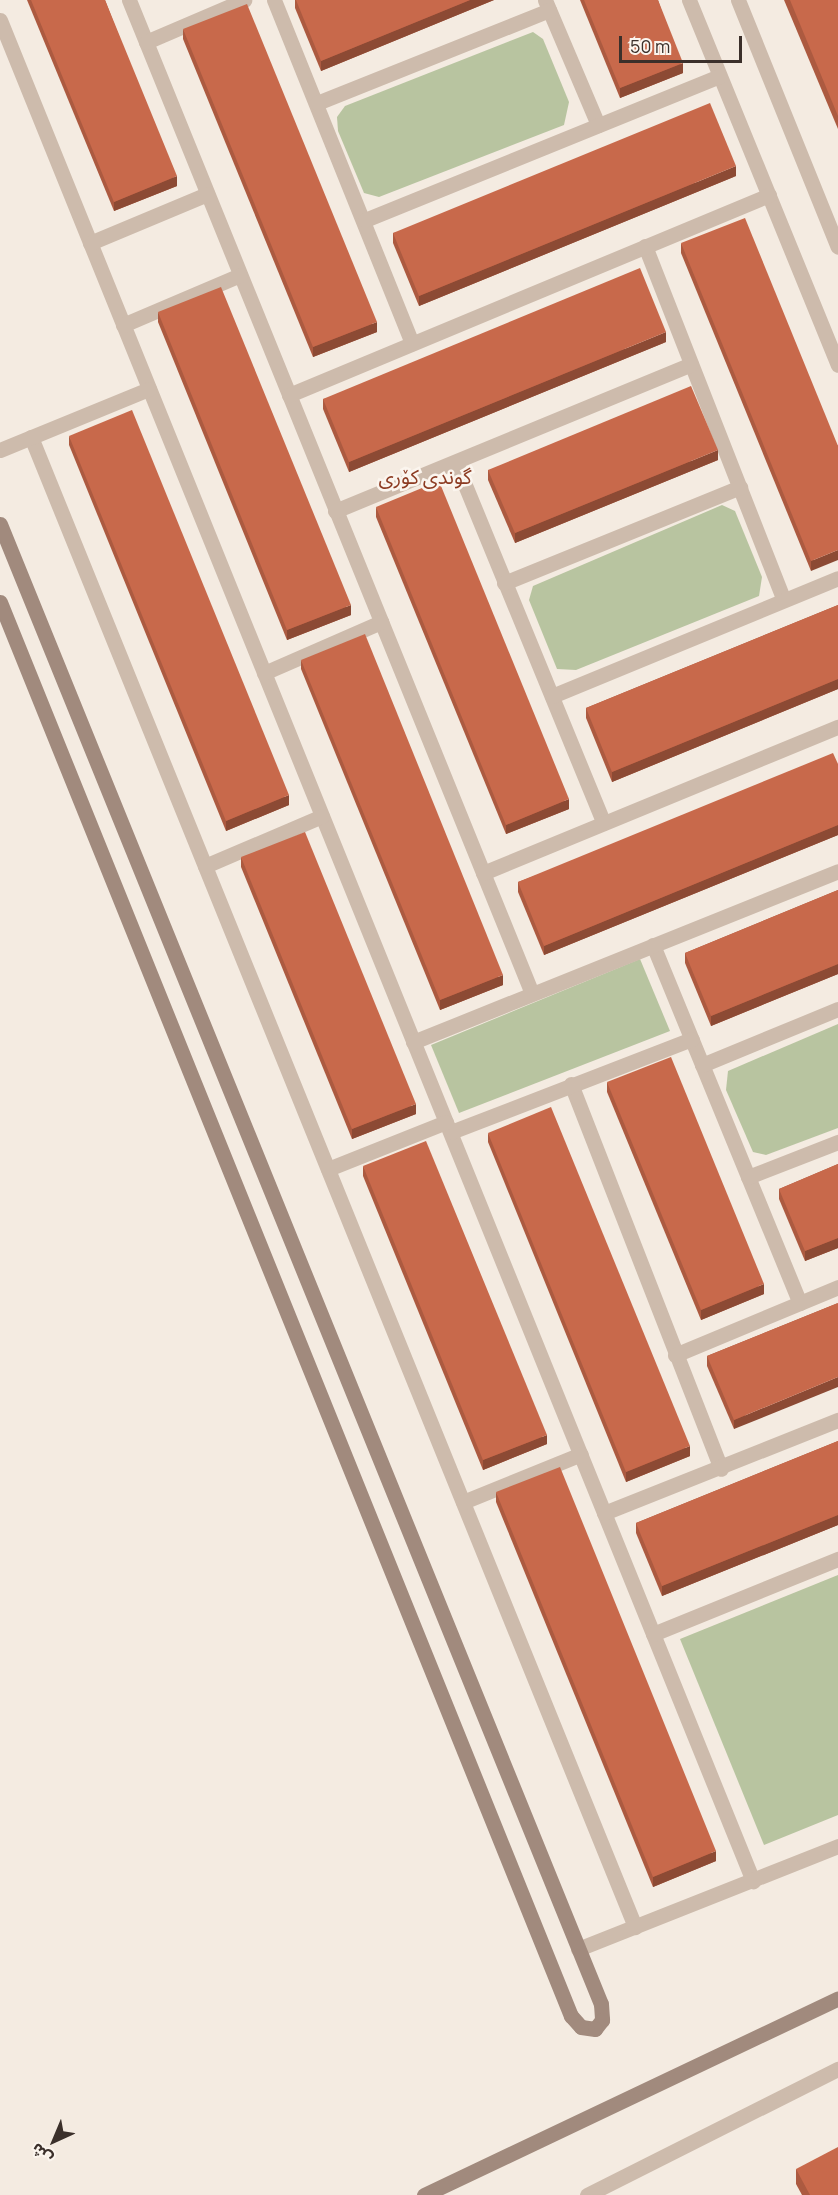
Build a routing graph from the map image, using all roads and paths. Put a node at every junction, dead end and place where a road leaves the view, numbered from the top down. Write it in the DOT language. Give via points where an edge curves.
graph roads {
  1 [pos="129,0"];
  2 [pos="244,0"];
  3 [pos="274,0"];
  4 [pos="689,0"];
  5 [pos="738,0"];
  6 [pos="547,5"];
  7 [pos="0,20"];
  8 [pos="146,42"];
  9 [pos="719,76"];
  10 [pos="317,103"];
  11 [pos="598,125"];
  12 [pos="207,194"];
  13 [pos="769,195"];
  14 [pos="365,220"];
  15 [pos="90,243"];
  16 [pos="645,246"];
  17 [pos="838,247"];
  18 [pos="240,275"];
  19 [pos="123,325"];
  20 [pos="412,343"];
  21 [pos="691,364"];
  22 [pos="838,365"];
  23 [pos="149,389"];
  24 [pos="289,394"];
  25 [pos="31,437"];
  26 [pos="0,450"];
  27 [pos="456,463"];
  28 [pos="740,487"];
  29 [pos="335,511"];
  30 [pos="0,524"];
  31 [pos="838,578"];
  32 [pos="504,583"];
  33 [pos="784,600"];
  34 [pos="0,602"];
  35 [pos="381,622"];
  36 [pos="264,673"];
  37 [pos="552,696"];
  38 [pos="838,729"];
  39 [pos="90,750"];
  40 [pos="64,760"];
  41 [pos="322,816"];
  42 [pos="604,823"];
  43 [pos="205,866"];
  44 [pos="838,871"];
  45 [pos="483,873"];
  46 [pos="653,945"];
  47 [pos="531,991"];
  48 [pos="838,1009"];
  49 [pos="692,1039"];
  50 [pos="413,1042"];
  51 [pos="702,1065"];
  52 [pos="571,1084"];
  53 [pos="449,1127"];
  54 [pos="838,1142"];
  55 [pos="328,1169"];
  56 [pos="748,1177"];
  57 [pos="838,1287"];
  58 [pos="800,1303"];
  59 [pos="675,1354"];
  60 [pos="838,1420"];
  61 [pos="581,1454"];
  62 [pos="721,1469"];
  63 [pos="463,1502"];
  64 [pos="604,1513"];
  65 [pos="838,1559"];
  66 [pos="653,1634"];
  67 [pos="838,1846"];
  68 [pos="753,1881"];
  69 [pos="635,1928"];
  70 [pos="578,1949"];
  71 [pos="838,1998"];
  72 [pos="838,2069"];
  73 [pos="424,2195"];
  74 [pos="587,2195"];
  1 -- 8 [label="street"];
  2 -- 8 [label="street"];
  3 -- 10 [label="street"];
  4 -- 9 [label="street"];
  5 -- 17 [label="street"];
  6 -- 10 [label="street"];
  6 -- 11 [label="street"];
  7 -- 15 [label="street"];
  8 -- 12 [label="street"];
  9 -- 11 [label="street"];
  9 -- 13 [label="street"];
  10 -- 14 [label="street"];
  11 -- 14 [label="street"];
  12 -- 15 [label="street"];
  12 -- 18 [label="street"];
  13 -- 16 [label="street"];
  13 -- 22 [label="street"];
  14 -- 20 [label="street"];
  15 -- 19 [label="street"];
  16 -- 20 [label="street"];
  16 -- 21 [label="street"];
  18 -- 19 [label="street"];
  18 -- 24 [label="street"];
  19 -- 23 [label="street"];
  20 -- 24 [label="street"];
  21 -- 27 [label="street"];
  21 -- 28 [label="street"];
  23 -- 25 [label="street"];
  23 -- 36 [label="street"];
  24 -- 29 [label="street"];
  25 -- 26 [label="street"];
  25 -- 43 [label="street"];
  27 -- 29 [label="street"];
  27 -- 32 [label="street"];
  28 -- 32 [label="street"];
  28 -- 33 [label="street"];
  29 -- 35 [label="street"];
  30 -- 39 [label="street"];
  31 -- 33 [label="street"];
  32 -- 37 [label="street"];
  33 -- 37 [label="street"];
  34 -- 40 [label="street"];
  35 -- 36 [label="street"];
  35 -- 45 [label="street"];
  36 -- 41 [label="street"];
  37 -- 42 [label="street"];
  38 -- 42 [label="street"];
  39 -- 40 [label="street"];
  39 -- 70 [label="street"];
  40 -- 70 [label="street" via="571,2016 580,2027 595,2029 603,2010"];
  41 -- 43 [label="street"];
  41 -- 50 [label="street"];
  42 -- 45 [label="street"];
  43 -- 55 [label="street"];
  44 -- 46 [label="street"];
  45 -- 47 [label="street"];
  46 -- 47 [label="street"];
  46 -- 49 [label="street"];
  47 -- 50 [label="street"];
  48 -- 51 [label="street"];
  49 -- 51 [label="street"];
  49 -- 52 [label="street"];
  50 -- 53 [label="street"];
  51 -- 56 [label="street"];
  52 -- 53 [label="street"];
  52 -- 59 [label="street"];
  53 -- 55 [label="street"];
  53 -- 61 [label="street"];
  54 -- 56 [label="street"];
  55 -- 63 [label="street"];
  56 -- 58 [label="street"];
  57 -- 58 [label="street"];
  58 -- 59 [label="street"];
  59 -- 62 [label="street"];
  60 -- 62 [label="street"];
  61 -- 63 [label="street"];
  61 -- 64 [label="street"];
  62 -- 64 [label="street"];
  63 -- 69 [label="street"];
  64 -- 66 [label="street"];
  65 -- 66 [label="street"];
  66 -- 68 [label="street"];
  67 -- 68 [label="street"];
  68 -- 69 [label="street"];
  69 -- 70 [label="street"];
  71 -- 73 [label="street"];
  72 -- 74 [label="street"];
}
